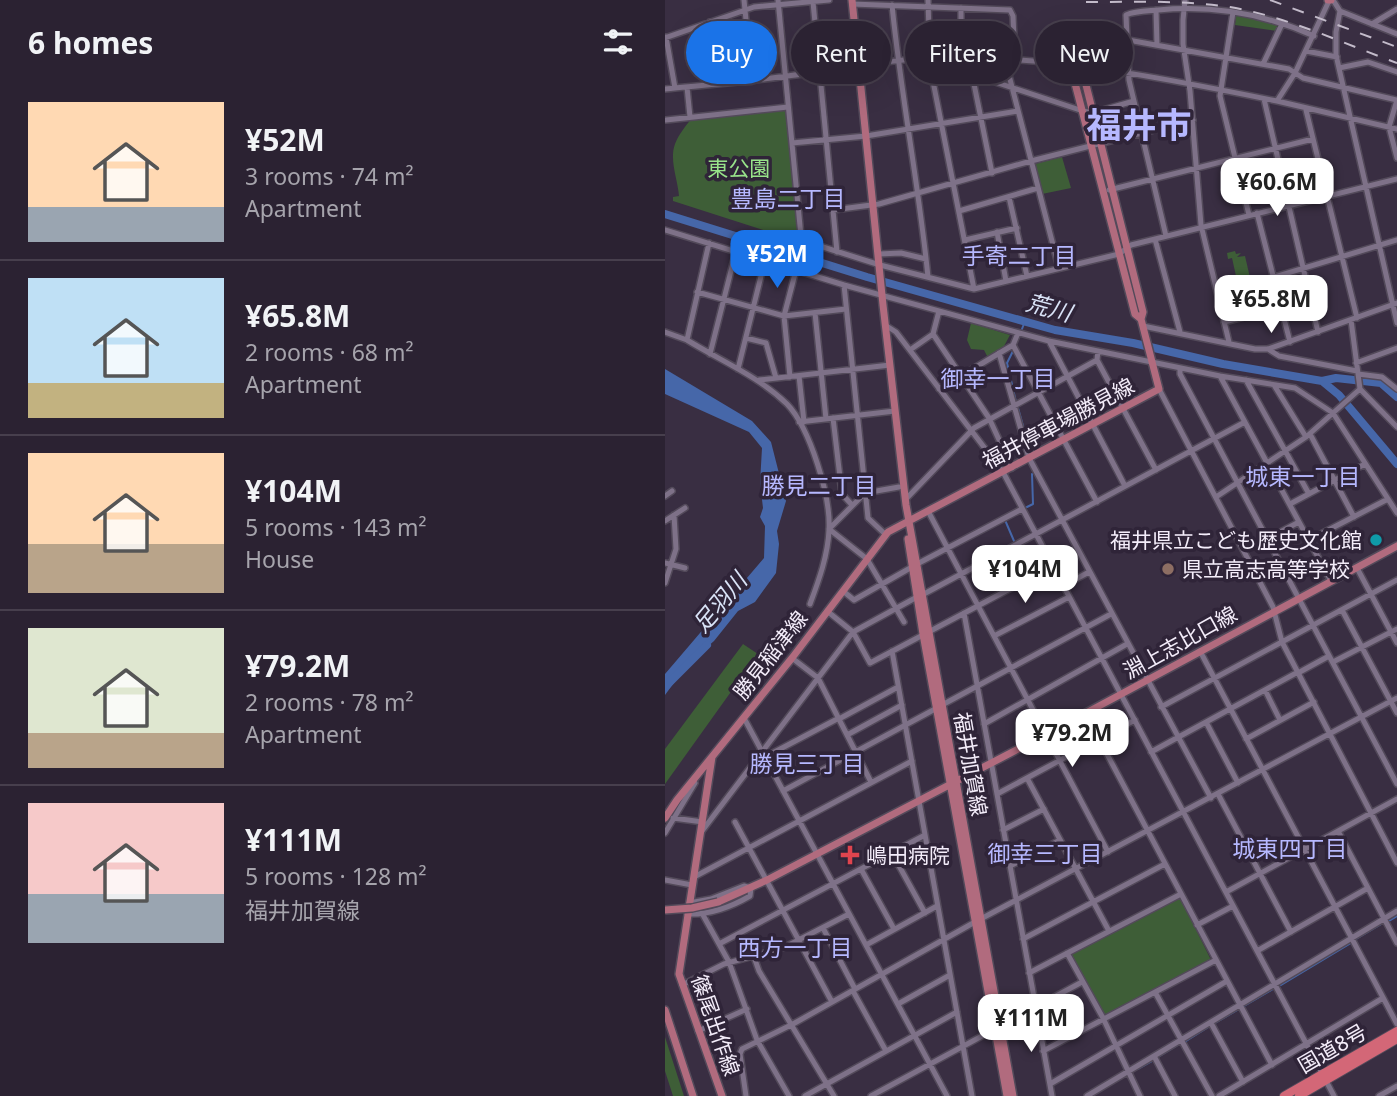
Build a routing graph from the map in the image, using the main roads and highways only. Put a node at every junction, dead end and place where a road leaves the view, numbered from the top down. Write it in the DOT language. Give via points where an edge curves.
graph roads {
  1 [pos="852,2"];
  2 [pos="1076,84"];
  3 [pos="1085,84"];
  4 [pos="1108,191"];
  5 [pos="1142,323"];
  6 [pos="908,521"];
  7 [pos="1397,546"];
  8 [pos="712,757"];
  9 [pos="953,781"];
  10 [pos="669,818"];
  11 [pos="665,910"];
  12 [pos="665,1010"];
  13 [pos="998,1028"];
  14 [pos="1397,1031"];
  15 [pos="1397,1039"];
  16 [pos="1324,1077"];
  17 [pos="693,1096"];
  18 [pos="722,1096"];
  19 [pos="1007,1096"];
  20 [pos="1013,1096"];
  21 [pos="1284,1096"];
  22 [pos="1300,1096"];
  1 -- 6 [label="main road, 福井加賀線"];
  2 -- 4 [label="main road, 福井停車場勝見線"];
  3 -- 4 [label="main road, 福井停車場勝見線"];
  4 -- 5 [label="main road, 福井停車場勝見線" via="1143,312"];
  4 -- 5 [label="main road, 福井停車場勝見線" via="1119,254 1135,314"];
  5 -- 6 [label="main road, 福井停車場勝見線" via="1159,389"];
  6 -- 8 [label="main road, 勝見稲津線" via="885,534"];
  6 -- 9 [label="main road, 福井加賀線"];
  7 -- 9 [label="main road, 淵上志比口線"];
  8 -- 10 [label="main road, 勝見稲津線"];
  8 -- 18 [label="main road, 篠尾出作線" via="679,968"];
  9 -- 11 [label="main road, 淵上志比口線, bridge" via="751,888 718,902"];
  9 -- 13 [label="main road, 福井加賀線"];
  12 -- 17 [label="main road"];
  13 -- 19 [label="main road, 福井加賀線"];
  13 -- 20 [label="main road, 福井加賀線"];
  14 -- 16 [label="highway, 国道8号"];
  15 -- 16 [label="highway, 国道8号"];
  16 -- 21 [label="highway, 国道8号"];
  16 -- 22 [label="highway, 国道8号"];
}
